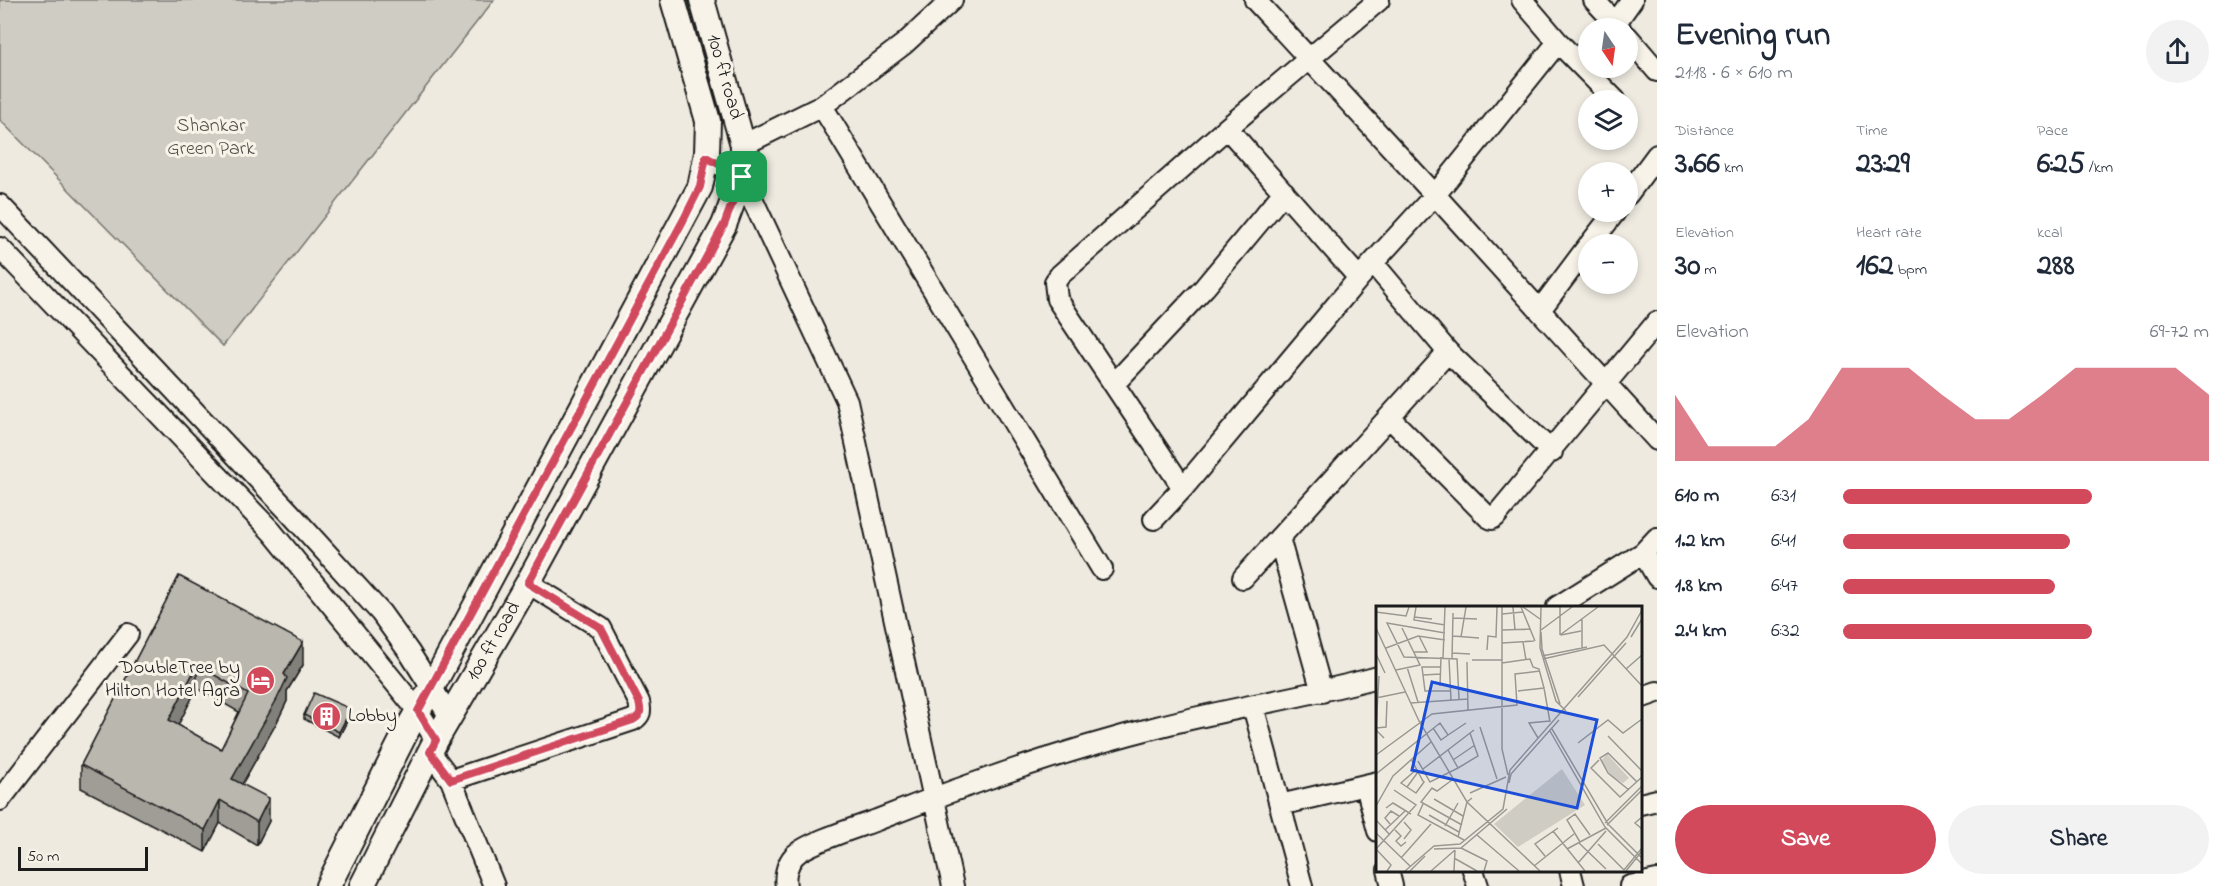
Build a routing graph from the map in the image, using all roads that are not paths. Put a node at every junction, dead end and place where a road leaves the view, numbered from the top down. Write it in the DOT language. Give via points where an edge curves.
graph roads {
  1 [pos="674,0"];
  2 [pos="702,0"];
  3 [pos="951,0"];
  4 [pos="1255,0"];
  5 [pos="1379,0"];
  6 [pos="1522,0"];
  7 [pos="1594,0"];
  8 [pos="1632,0"];
  9 [pos="1610,18"];
  10 [pos="1625,18"];
  11 [pos="1558,42"];
  12 [pos="1638,49"];
  13 [pos="1310,60"];
  14 [pos="1657,71"];
  15 [pos="1605,90"];
  16 [pos="822,106"];
  17 [pos="1227,128"];
  18 [pos="742,145"];
  19 [pos="1657,155"];
  20 [pos="706,157"];
  21 [pos="742,177"];
  22 [pos="1638,181"];
  23 [pos="1284,192"];
  24 [pos="1436,195"];
  25 [pos="0,205"];
  26 [pos="1607,222"];
  27 [pos="1598,234"];
  28 [pos="0,248"];
  29 [pos="1578,260"];
  30 [pos="1373,263"];
  31 [pos="1359,278"];
  32 [pos="1540,310"];
  33 [pos="1657,322"];
  34 [pos="1448,351"];
  35 [pos="1114,384"];
  36 [pos="1606,384"];
  37 [pos="1389,417"];
  38 [pos="1657,440"];
  39 [pos="1551,452"];
  40 [pos="1183,488"];
  41 [pos="1154,519"];
  42 [pos="1279,538"];
  43 [pos="1650,545"];
  44 [pos="1102,569"];
  45 [pos="1657,577"];
  46 [pos="1243,578"];
  47 [pos="528,583"];
  48 [pos="1558,606"];
  49 [pos="128,634"];
  50 [pos="1376,678"];
  51 [pos="432,687"];
  52 [pos="1322,692"];
  53 [pos="1657,692"];
  54 [pos="1642,698"];
  55 [pos="1253,706"];
  56 [pos="418,711"];
  57 [pos="450,717"];
  58 [pos="433,746"];
  59 [pos="451,780"];
  60 [pos="1372,784"];
  61 [pos="934,798"];
  62 [pos="0,800"];
  63 [pos="1657,800"];
  64 [pos="1642,804"];
  65 [pos="1280,805"];
  66 [pos="1376,815"];
  67 [pos="1388,871"];
  68 [pos="1473,871"];
  69 [pos="1570,871"];
  70 [pos="1657,880"];
  71 [pos="328,886"];
  72 [pos="362,886"];
  73 [pos="494,886"];
  74 [pos="786,886"];
  75 [pos="953,886"];
  76 [pos="1302,886"];
  77 [pos="1392,886"];
  78 [pos="1478,886"];
  79 [pos="1574,886"];
  80 [pos="1630,886"];
  1 -- 20 [label="main road, 100 ft road" via="708,121"];
  2 -- 18 [label="main road, 100 ft road"];
  3 -- 16 [label="street" via="904,44"];
  4 -- 13 [label="street"];
  5 -- 13 [label="street"];
  6 -- 11 [label="street"];
  7 -- 9 [label="street"];
  8 -- 10 [label="street"];
  11 -- 15 [label="street"];
  11 -- 24 [label="street"];
  12 -- 14 [label="street"];
  13 -- 17 [label="street"];
  13 -- 24 [label="street"];
  16 -- 18 [label="street"];
  16 -- 44 [label="street"];
  17 -- 23 [label="street"];
  17 -- 35 [label="street" via="1055,282 1057,299"];
  18 -- 21 [label="main road, 100 ft road"];
  19 -- 22 [label="street"];
  20 -- 21 [label="street"];
  20 -- 51 [label="main road, 100 ft road" via="700,187 684,219"];
  21 -- 47 [label="main road, 100 ft road" via="724,225"];
  21 -- 61 [label="street" via="847,402"];
  23 -- 31 [label="street"];
  23 -- 35 [label="street" via="1205,287"];
  24 -- 30 [label="street"];
  24 -- 32 [label="street"];
  25 -- 51 [label="street" via="366,597"];
  26 -- 27 [label="street"];
  28 -- 56 [label="street" via="272,532"];
  29 -- 32 [label="street"];
  30 -- 31 [label="street"];
  30 -- 34 [label="street"];
  31 -- 40 [label="street"];
  32 -- 36 [label="street"];
  33 -- 36 [label="street"];
  34 -- 37 [label="street"];
  34 -- 39 [label="street"];
  35 -- 40 [label="street"];
  36 -- 38 [label="street"];
  36 -- 39 [label="street"];
  37 -- 39 [label="street" via="1490,519 1496,518"];
  37 -- 42 [label="street"];
  40 -- 41 [label="street"];
  42 -- 46 [label="street"];
  42 -- 52 [label="street"];
  43 -- 45 [label="street"];
  43 -- 48 [label="street"];
  47 -- 57 [label="main road, 100 ft road"];
  47 -- 59 [label="street" via="601,628 641,711 633,720"];
  49 -- 62 [label="street"];
  50 -- 52 [label="street"];
  51 -- 56 [label="main road, 100 ft road"];
  51 -- 57 [label="street"];
  52 -- 55 [label="street"];
  53 -- 54 [label="street"];
  55 -- 61 [label="street" via="1083,747"];
  55 -- 65 [label="street"];
  56 -- 58 [label="street"];
  56 -- 71 [label="main road, 100 ft road"];
  57 -- 58 [label="main road, 100 ft road"];
  58 -- 59 [label="street"];
  58 -- 72 [label="main road, 100 ft road"];
  59 -- 73 [label="street"];
  60 -- 65 [label="street"];
  60 -- 66 [label="street"];
  61 -- 74 [label="street" via="794,855"];
  61 -- 75 [label="street"];
  63 -- 64 [label="street"];
  65 -- 76 [label="street"];
  67 -- 77 [label="street"];
  68 -- 78 [label="street"];
  69 -- 79 [label="street"];
  70 -- 80 [label="street"];
}
